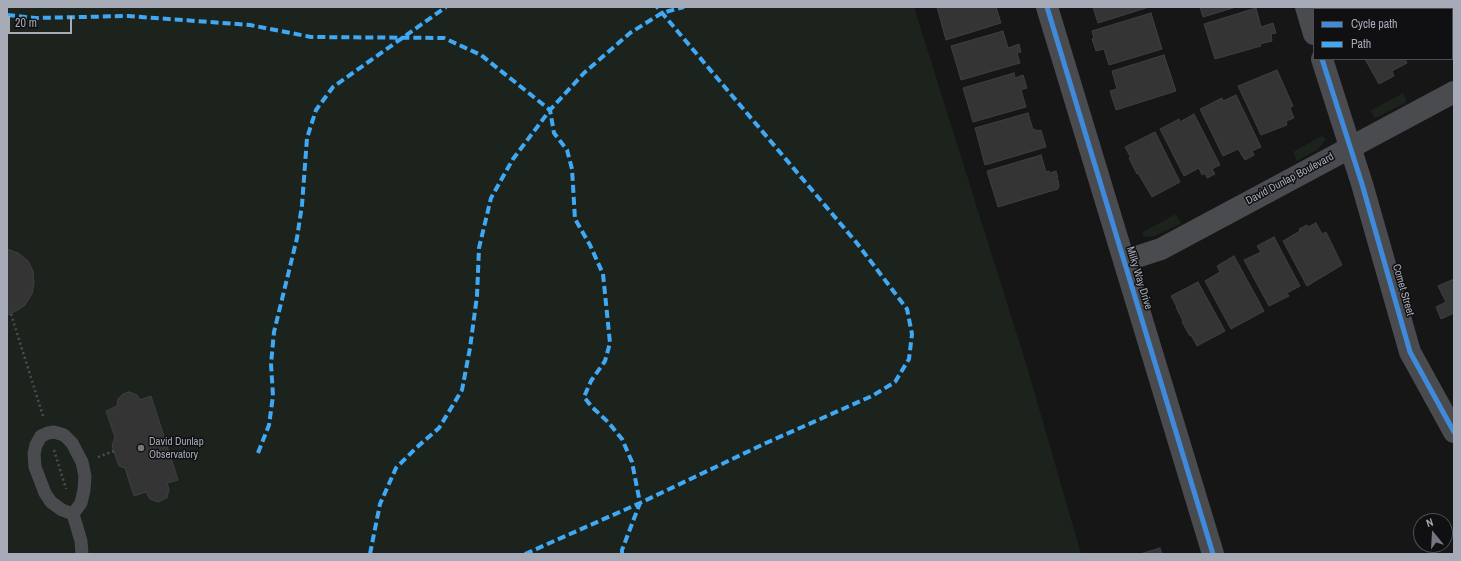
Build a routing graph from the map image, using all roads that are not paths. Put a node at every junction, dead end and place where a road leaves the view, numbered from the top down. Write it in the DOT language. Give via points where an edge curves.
graph roads {
  1 [pos="1047,7"];
  2 [pos="1306,7"];
  3 [pos="1313,31"];
  4 [pos="1322,60"];
  5 [pos="1454,92"];
  6 [pos="1350,147"];
  7 [pos="1124,261"];
  8 [pos="1454,432"];
  9 [pos="73,514"];
  10 [pos="82,554"];
  11 [pos="1213,554"];
  1 -- 7 [label="street, Milky Way Drive"];
  2 -- 3 [label="street"];
  4 -- 6 [label="street, Comet Street"];
  5 -- 6 [label="street, David Dunlap Boulevard"];
  6 -- 7 [label="street, David Dunlap Boulevard" via="1161,249"];
  6 -- 8 [label="street, Comet Street" via="1410,352"];
  7 -- 11 [label="street, Milky Way Drive"];
  9 -- 9 [label="lane" via="51,502 45,494 35,467 36,444 41,436 48,433 64,435 72,443 82,462 84,490 81,503"];
  9 -- 10 [label="lane"];
}
